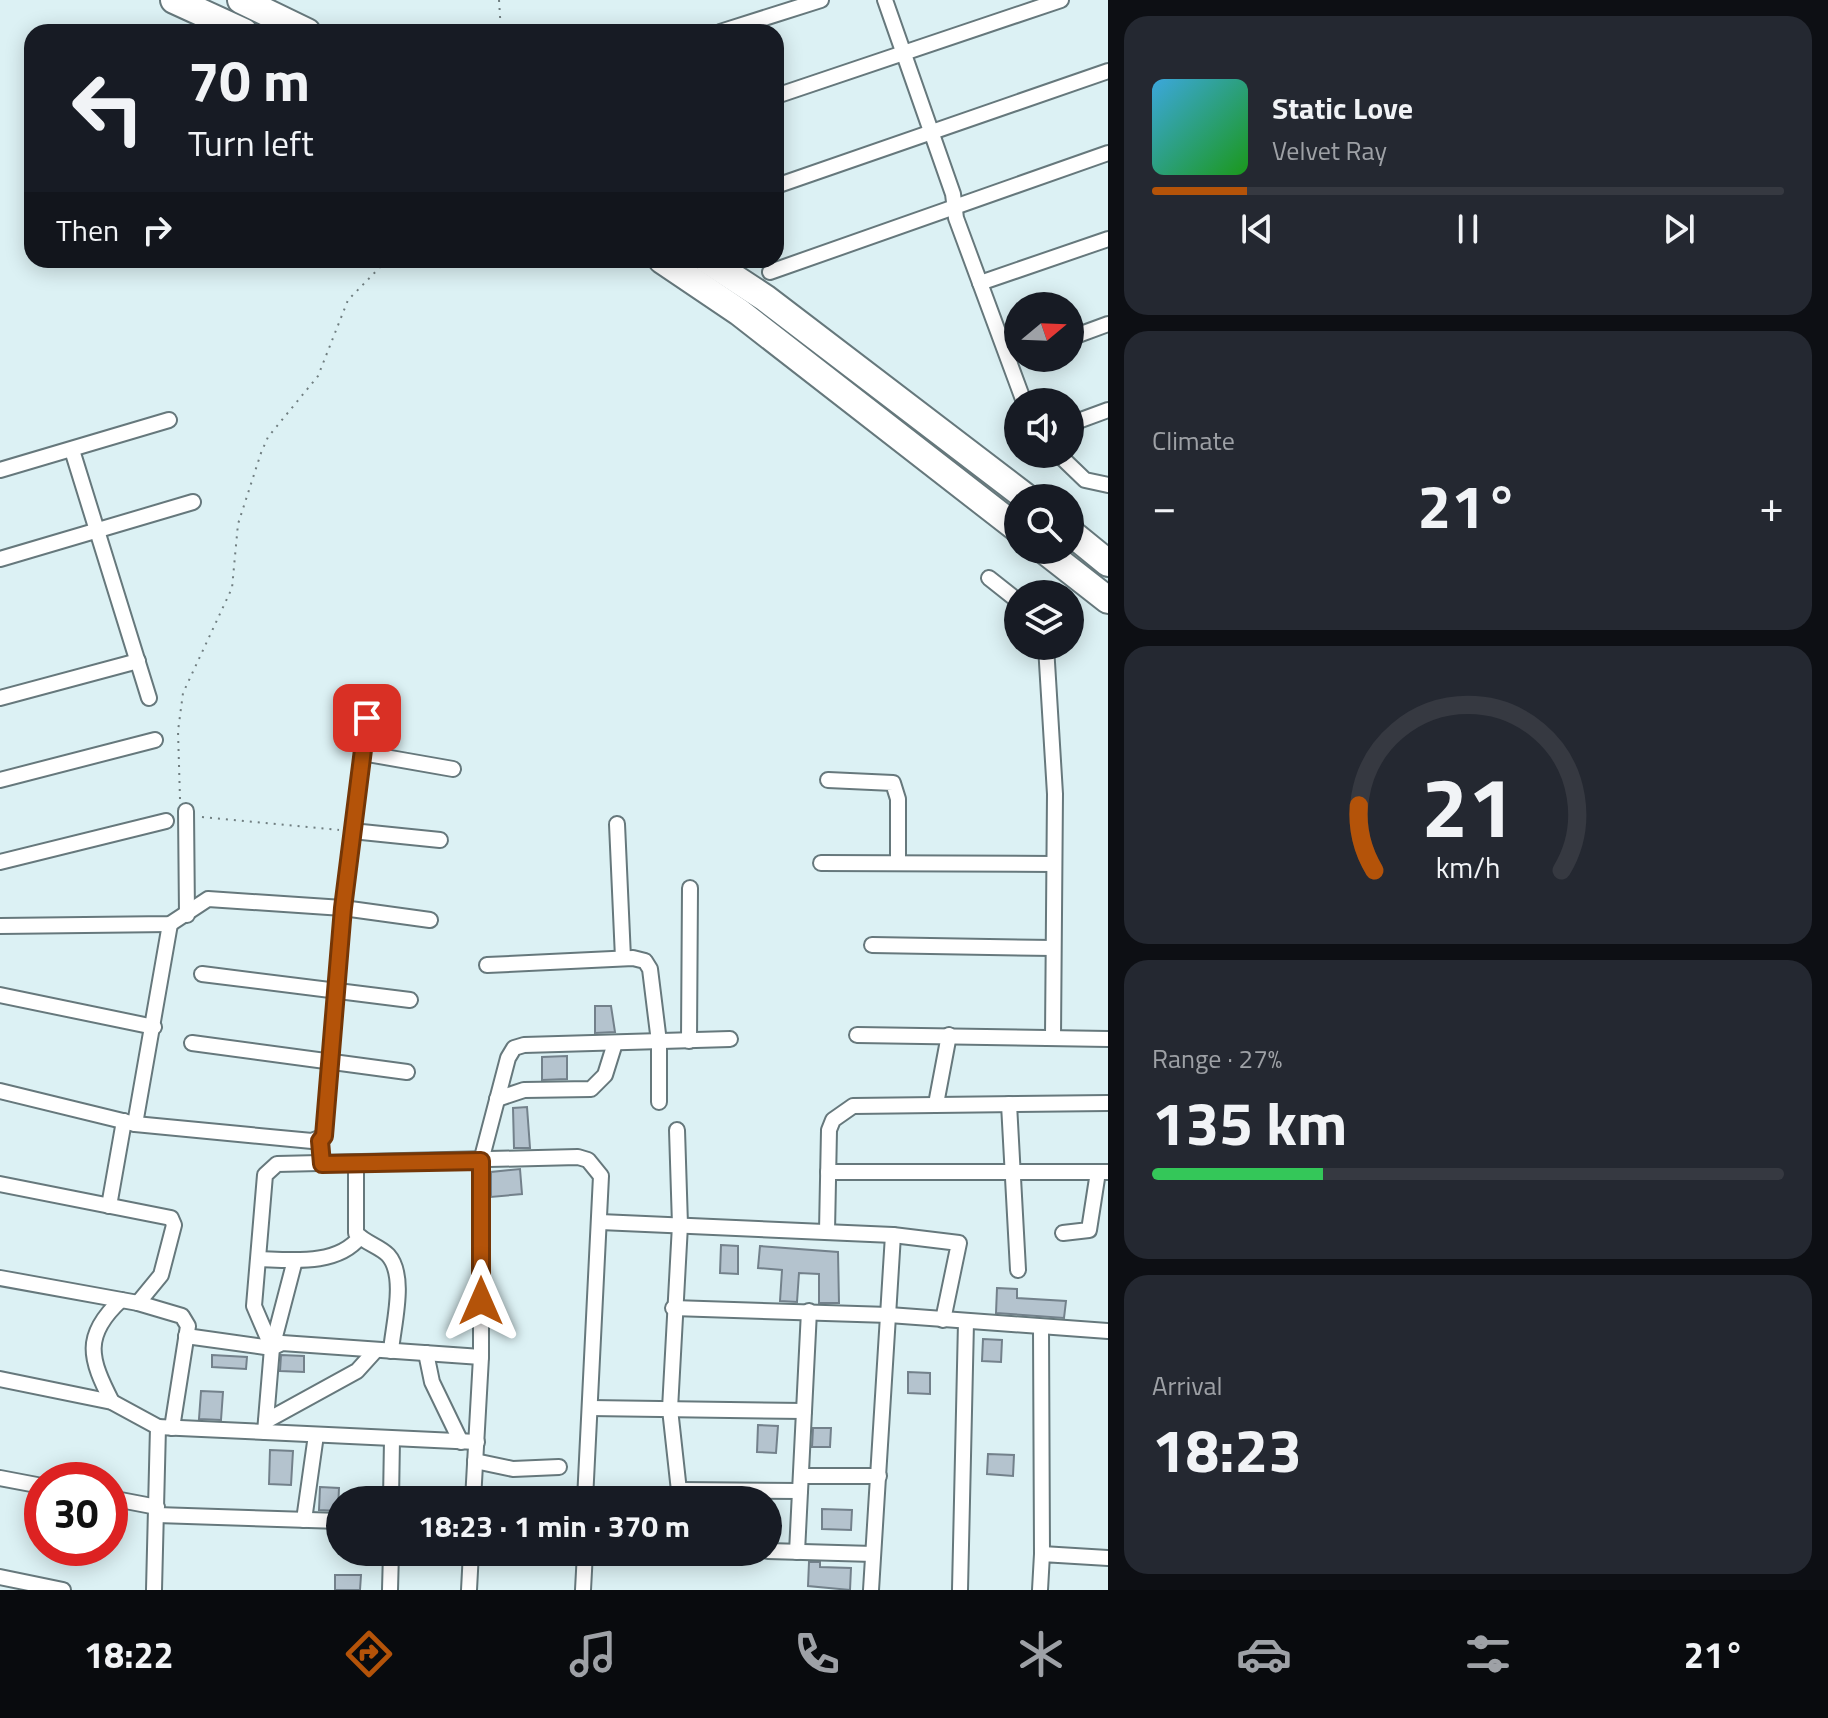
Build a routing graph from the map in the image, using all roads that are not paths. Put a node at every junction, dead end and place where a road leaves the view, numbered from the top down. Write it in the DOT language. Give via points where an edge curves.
graph roads {
  1 [pos="174,0"];
  2 [pos="241,0"];
  3 [pos="821,0"];
  4 [pos="885,0"];
  5 [pos="1061,0"];
  6 [pos="226,24"];
  7 [pos="290,24"];
  8 [pos="745,24"];
  9 [pos="904,53"];
  10 [pos="1108,71"];
  11 [pos="784,93"];
  12 [pos="931,132"];
  13 [pos="1108,153"];
  14 [pos="784,183"];
  15 [pos="955,207"];
  16 [pos="1108,239"];
  17 [pos="784,267"];
  18 [pos="674,268"];
  19 [pos="719,268"];
  20 [pos="781,268"];
  21 [pos="770,272"];
  22 [pos="980,283"];
  23 [pos="1108,324"];
  24 [pos="1084,333"];
  25 [pos="1004,338"];
  26 [pos="1108,410"];
  27 [pos="1084,419"];
  28 [pos="169,420"];
  29 [pos="72,450"];
  30 [pos="1073,468"];
  31 [pos="0,470"];
  32 [pos="1009,484"];
  33 [pos="1108,485"];
  34 [pos="193,502"];
  35 [pos="1004,518"];
  36 [pos="97,531"];
  37 [pos="1084,543"];
  38 [pos="0,559"];
  39 [pos="1108,563"];
  40 [pos="1062,564"];
  41 [pos="989,578"];
  42 [pos="1004,590"];
  43 [pos="1108,600"];
  44 [pos="1047,660"];
  45 [pos="138,661"];
  46 [pos="0,698"];
  47 [pos="149,698"];
  48 [pos="367,718"];
  49 [pos="155,740"];
  50 [pos="362,753"];
  51 [pos="453,769"];
  52 [pos="0,780"];
  53 [pos="828,780"];
  54 [pos="186,811"];
  55 [pos="166,821"];
  56 [pos="617,824"];
  57 [pos="352,831"];
  58 [pos="440,840"];
  59 [pos="0,862"];
  60 [pos="821,863"];
  61 [pos="898,863"];
  62 [pos="1054,864"];
  63 [pos="690,888"];
  64 [pos="343,908"];
  65 [pos="187,915"];
  66 [pos="430,920"];
  67 [pos="170,924"];
  68 [pos="0,927"];
  69 [pos="872,945"];
  70 [pos="1053,948"];
  71 [pos="623,958"];
  72 [pos="487,965"];
  73 [pos="202,974"];
  74 [pos="337,988"];
  75 [pos="0,995"];
  76 [pos="410,1000"];
  77 [pos="154,1027"];
  78 [pos="857,1035"];
  79 [pos="949,1035"];
  80 [pos="1053,1036"];
  81 [pos="730,1039"];
  82 [pos="1108,1039"];
  83 [pos="689,1041"];
  84 [pos="659,1042"];
  85 [pos="192,1043"];
  86 [pos="615,1043"];
  87 [pos="331,1062"];
  88 [pos="407,1072"];
  89 [pos="0,1091"];
  90 [pos="497,1099"];
  91 [pos="659,1102"];
  92 [pos="1108,1103"];
  93 [pos="936,1104"];
  94 [pos="1009,1104"];
  95 [pos="130,1123"];
  96 [pos="677,1130"];
  97 [pos="320,1141"];
  98 [pos="481,1161"];
  99 [pos="356,1163"];
  100 [pos="322,1164"];
  101 [pos="828,1172"];
  102 [pos="1013,1172"];
  103 [pos="1103,1172"];
  104 [pos="0,1184"];
  105 [pos="109,1206"];
  106 [pos="600,1222"];
  107 [pos="680,1225"];
  108 [pos="827,1231"];
  109 [pos="1063,1233"];
  110 [pos="893,1235"];
  111 [pos="360,1237"];
  112 [pos="259,1259"];
  113 [pos="295,1260"];
  114 [pos="1018,1270"];
  115 [pos="0,1278"];
  116 [pos="121,1300"];
  117 [pos="138,1303"];
  118 [pos="673,1308"];
  119 [pos="809,1311"];
  120 [pos="889,1315"];
  121 [pos="943,1320"];
  122 [pos="966,1322"];
  123 [pos="1041,1328"];
  124 [pos="1108,1331"];
  125 [pos="186,1336"];
  126 [pos="272,1348"];
  127 [pos="383,1350"];
  128 [pos="426,1353"];
  129 [pos="481,1357"];
  130 [pos="0,1379"];
  131 [pos="112,1402"];
  132 [pos="590,1408"];
  133 [pos="670,1409"];
  134 [pos="804,1411"];
  135 [pos="266,1427"];
  136 [pos="165,1428"];
  137 [pos="316,1435"];
  138 [pos="392,1439"];
  139 [pos="469,1442"];
  140 [pos="475,1461"];
  141 [pos="559,1467"];
  142 [pos="879,1476"];
  143 [pos="0,1478"];
  144 [pos="24,1483"];
  145 [pos="800,1484"];
  146 [pos="391,1486"];
  147 [pos="474,1486"];
  148 [pos="586,1486"];
  149 [pos="679,1486"];
  150 [pos="778,1486"];
  151 [pos="128,1503"];
  152 [pos="157,1511"];
  153 [pos="304,1520"];
  154 [pos="326,1521"];
  155 [pos="782,1551"];
  156 [pos="797,1552"];
  157 [pos="873,1554"];
  158 [pos="1042,1554"];
  159 [pos="1108,1558"];
  160 [pos="391,1566"];
  161 [pos="470,1566"];
  162 [pos="584,1566"];
  163 [pos="0,1577"];
  164 [pos="63,1590"];
  165 [pos="154,1590"];
  166 [pos="390,1590"];
  167 [pos="469,1590"];
  168 [pos="583,1590"];
  169 [pos="871,1590"];
  170 [pos="960,1590"];
  171 [pos="1040,1590"];
  1 -- 6 [label="highway"];
  2 -- 7 [label="highway"];
  3 -- 8 [label="street"];
  4 -- 9 [label="street"];
  5 -- 9 [label="street"];
  9 -- 11 [label="street"];
  9 -- 12 [label="street"];
  10 -- 12 [label="street"];
  12 -- 14 [label="street"];
  12 -- 15 [label="street"];
  13 -- 15 [label="street"];
  15 -- 17 [label="street"];
  15 -- 22 [label="street"];
  16 -- 22 [label="street"];
  18 -- 35 [label="highway" via="739,312"];
  19 -- 32 [label="highway"];
  20 -- 21 [label="street"];
  22 -- 25 [label="street"];
  23 -- 24 [label="street"];
  26 -- 27 [label="street"];
  28 -- 29 [label="street"];
  29 -- 31 [label="street"];
  29 -- 36 [label="street"];
  30 -- 33 [label="street" via="1085,480"];
  34 -- 36 [label="street"];
  36 -- 38 [label="street"];
  36 -- 45 [label="street"];
  37 -- 39 [label="highway"];
  40 -- 43 [label="highway"];
  41 -- 42 [label="street"];
  44 -- 62 [label="street"];
  45 -- 46 [label="street"];
  45 -- 47 [label="street"];
  48 -- 50 [label="street"];
  49 -- 52 [label="street"];
  50 -- 51 [label="street"];
  50 -- 57 [label="street"];
  53 -- 61 [label="street" via="893,783"];
  54 -- 65 [label="street"];
  55 -- 59 [label="street"];
  56 -- 71 [label="street"];
  57 -- 58 [label="street"];
  57 -- 64 [label="street"];
  60 -- 61 [label="street"];
  61 -- 62 [label="street"];
  62 -- 70 [label="street"];
  63 -- 83 [label="street"];
  64 -- 65 [label="street" via="208,899"];
  64 -- 66 [label="street"];
  64 -- 74 [label="street"];
  65 -- 67 [label="street"];
  67 -- 68 [label="street"];
  67 -- 77 [label="street"];
  69 -- 70 [label="street"];
  70 -- 80 [label="street"];
  71 -- 72 [label="street"];
  71 -- 84 [label="street" via="645,961 650,969"];
  73 -- 74 [label="street"];
  74 -- 76 [label="street"];
  74 -- 87 [label="street"];
  75 -- 77 [label="street"];
  77 -- 95 [label="street"];
  78 -- 79 [label="street"];
  79 -- 80 [label="street"];
  79 -- 93 [label="street"];
  80 -- 82 [label="street"];
  81 -- 83 [label="street"];
  83 -- 84 [label="street"];
  84 -- 86 [label="street"];
  84 -- 91 [label="street"];
  85 -- 87 [label="street"];
  86 -- 90 [label="street" via="605,1075 591,1089 524,1090"];
  86 -- 90 [label="street" via="514,1048"];
  87 -- 88 [label="street"];
  87 -- 97 [label="street"];
  89 -- 95 [label="street"];
  90 -- 98 [label="street"];
  92 -- 94 [label="street"];
  93 -- 94 [label="street"];
  93 -- 101 [label="street" via="872,1104 841,1112 829,1130"];
  94 -- 102 [label="street"];
  95 -- 97 [label="street"];
  95 -- 105 [label="street"];
  96 -- 107 [label="street"];
  97 -- 100 [label="street"];
  98 -- 99 [label="street"];
  98 -- 106 [label="street" via="588,1160 601,1176"];
  98 -- 129 [label="street"];
  99 -- 100 [label="street"];
  99 -- 111 [label="street"];
  100 -- 112 [label="street" via="269,1168"];
  101 -- 102 [label="street"];
  101 -- 108 [label="street"];
  102 -- 103 [label="street"];
  102 -- 114 [label="street"];
  103 -- 109 [label="street" via="1089,1230"];
  104 -- 105 [label="street"];
  105 -- 117 [label="street" via="166,1215 174,1225 161,1275"];
  106 -- 107 [label="street"];
  106 -- 132 [label="street"];
  107 -- 108 [label="street"];
  107 -- 118 [label="street"];
  108 -- 110 [label="street"];
  110 -- 120 [label="street"];
  110 -- 121 [label="street" via="959,1243"];
  111 -- 113 [label="street" via="338,1253"];
  111 -- 127 [label="street" via="394,1264 397,1279"];
  112 -- 113 [label="street"];
  112 -- 126 [label="street" via="254,1306"];
  113 -- 126 [label="street"];
  115 -- 116 [label="street"];
  116 -- 117 [label="street"];
  116 -- 131 [label="street" via="107,1312 93,1340 93,1357"];
  117 -- 125 [label="street" via="182,1316"];
  118 -- 119 [label="street"];
  118 -- 133 [label="street"];
  119 -- 120 [label="street"];
  119 -- 134 [label="street"];
  120 -- 121 [label="street"];
  120 -- 142 [label="street"];
  121 -- 122 [label="street"];
  122 -- 123 [label="street"];
  122 -- 170 [label="street"];
  123 -- 124 [label="street"];
  123 -- 158 [label="street"];
  125 -- 126 [label="street"];
  125 -- 136 [label="street"];
  126 -- 127 [label="street" via="282,1343"];
  126 -- 135 [label="street"];
  127 -- 128 [label="street"];
  127 -- 135 [label="street"];
  128 -- 129 [label="street"];
  128 -- 139 [label="street" via="432,1382"];
  129 -- 139 [label="street"];
  130 -- 131 [label="street"];
  131 -- 136 [label="street"];
  132 -- 133 [label="street"];
  132 -- 148 [label="street"];
  133 -- 134 [label="street"];
  133 -- 149 [label="street"];
  134 -- 145 [label="street"];
  135 -- 136 [label="street"];
  135 -- 137 [label="street"];
  136 -- 152 [label="street"];
  137 -- 138 [label="street"];
  137 -- 153 [label="street"];
  138 -- 139 [label="street"];
  138 -- 146 [label="street"];
  139 -- 140 [label="street"];
  140 -- 141 [label="street" via="513,1469"];
  140 -- 147 [label="street"];
  142 -- 145 [label="street"];
  142 -- 157 [label="street"];
  143 -- 144 [label="street"];
  145 -- 150 [label="street"];
  145 -- 156 [label="street"];
  151 -- 152 [label="street"];
  152 -- 153 [label="street"];
  152 -- 165 [label="street"];
  153 -- 154 [label="street"];
  155 -- 156 [label="street"];
  156 -- 157 [label="street"];
  157 -- 169 [label="street"];
  158 -- 159 [label="street"];
  158 -- 171 [label="street"];
  160 -- 166 [label="street"];
  161 -- 167 [label="street"];
  162 -- 168 [label="street"];
  163 -- 164 [label="street"];
}
